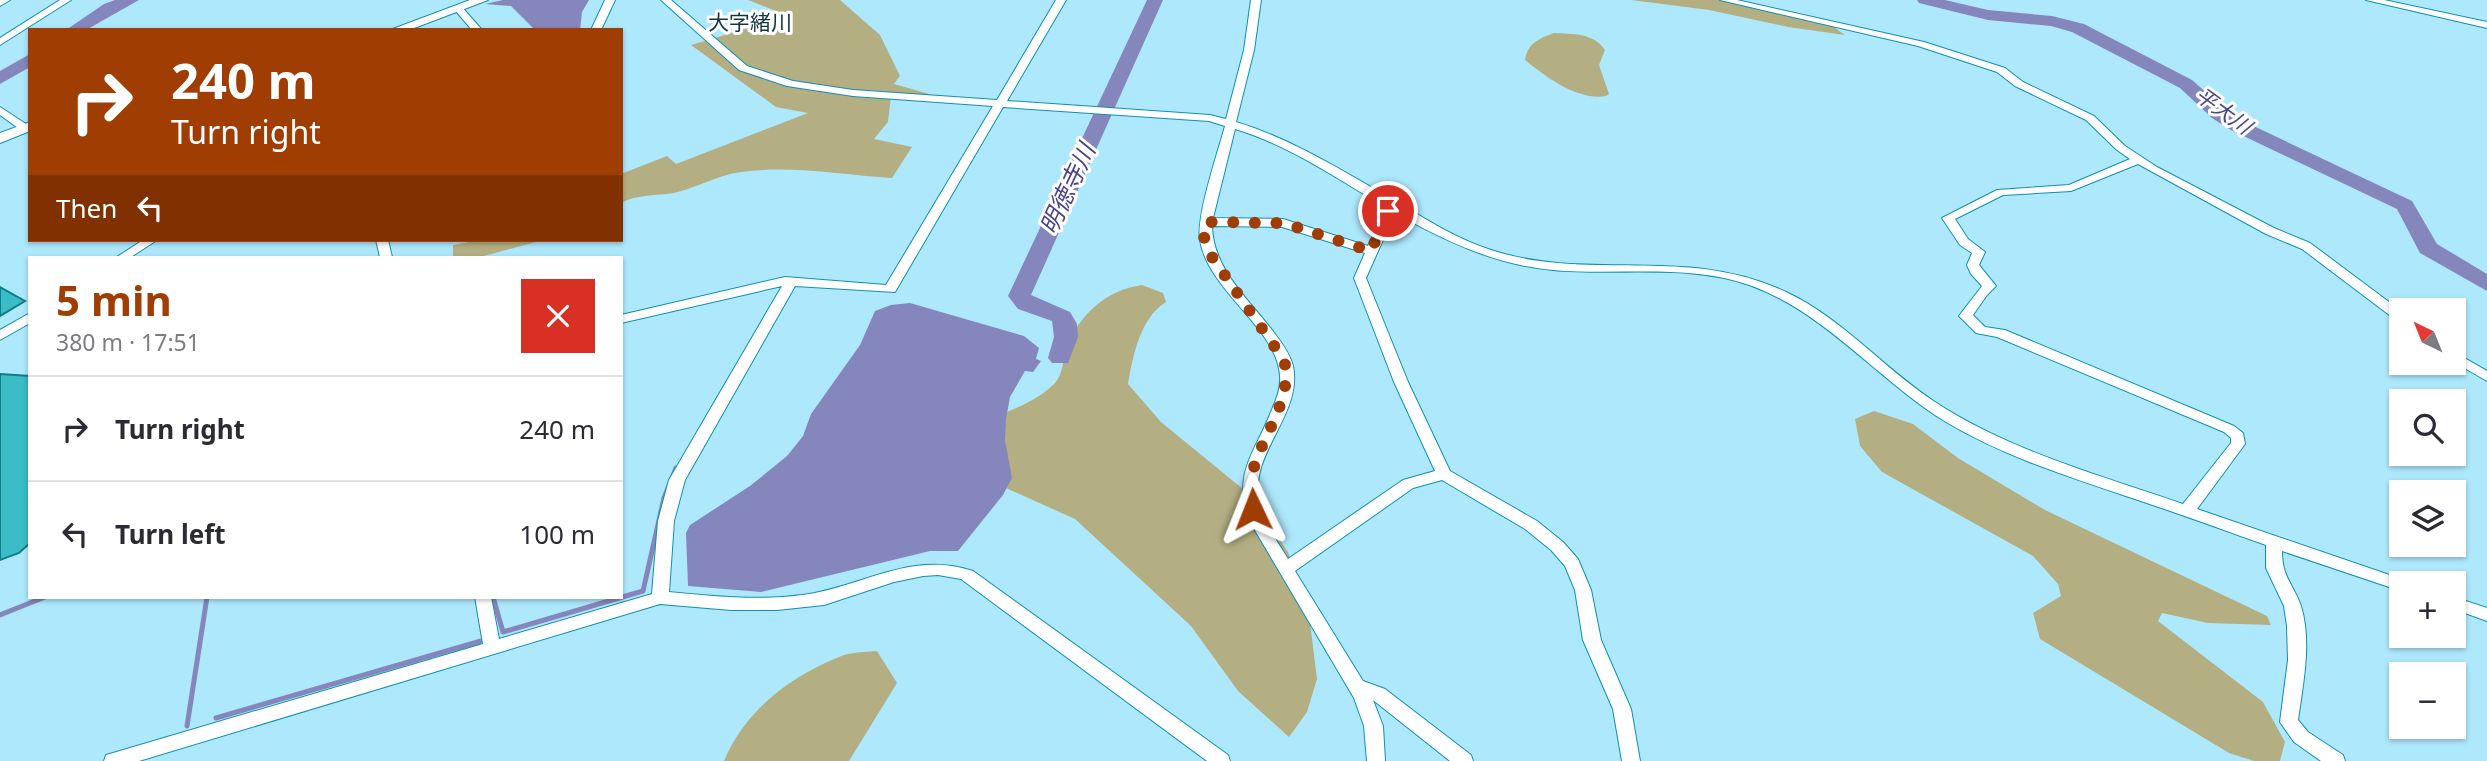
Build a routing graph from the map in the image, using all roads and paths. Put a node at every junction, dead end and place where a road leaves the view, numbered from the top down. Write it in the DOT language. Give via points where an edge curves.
graph roads {
  1 [pos="5,0"];
  2 [pos="66,0"];
  3 [pos="482,0"];
  4 [pos="610,0"];
  5 [pos="666,0"];
  6 [pos="1061,0"];
  7 [pos="1256,0"];
  8 [pos="1725,0"];
  9 [pos="2371,0"];
  10 [pos="0,3"];
  11 [pos="458,8"];
  12 [pos="2487,25"];
  13 [pos="402,28"];
  14 [pos="475,28"];
  15 [pos="597,28"];
  16 [pos="0,42"];
  17 [pos="1001,103"];
  18 [pos="0,110"];
  19 [pos="1230,123"];
  20 [pos="27,127"];
  21 [pos="0,138"];
  22 [pos="2137,160"];
  23 [pos="1393,205"];
  24 [pos="1206,222"];
  25 [pos="148,242"];
  26 [pos="1371,251"];
  27 [pos="125,256"];
  28 [pos="791,281"];
  29 [pos="2389,308"];
  30 [pos="28,318"];
  31 [pos="623,319"];
  32 [pos="0,336"];
  33 [pos="2480,368"];
  34 [pos="2487,377"];
  35 [pos="1444,474"];
  36 [pos="2186,512"];
  37 [pos="2274,542"];
  38 [pos="1286,569"];
  39 [pos="2389,581"];
  40 [pos="660,598"];
  41 [pos="483,599"];
  42 [pos="2466,607"];
  43 [pos="2487,615"];
  44 [pos="492,648"];
  45 [pos="1361,687"];
  46 [pos="113,761"];
  47 [pos="1221,761"];
  48 [pos="1376,761"];
  49 [pos="1464,761"];
  50 [pos="1631,761"];
  51 [pos="2336,761"];
  1 -- 10 [label="street"];
  2 -- 16 [label="street"];
  3 -- 11 [label="main road"];
  4 -- 15 [label="street"];
  5 -- 17 [label="street" via="728,58 764,76 832,91"];
  6 -- 17 [label="street"];
  7 -- 19 [label="street"];
  8 -- 22 [label="street" via="1921,44 1987,64 2090,118"];
  9 -- 12 [label="street"];
  11 -- 13 [label="main road"];
  11 -- 14 [label="street"];
  17 -- 19 [label="street" via="1182,115"];
  17 -- 28 [label="street" via="890,289"];
  18 -- 20 [label="street"];
  19 -- 23 [label="street" via="1265,135"];
  19 -- 24 [label="street"];
  20 -- 21 [label="main road"];
  22 -- 29 [label="street" via="2306,246"];
  22 -- 36 [label="street" via="2071,188 2001,192 1948,218 1964,242 1979,252 1973,265 1990,286 1966,316 1981,330 2000,334 2238,436 2238,444"];
  23 -- 26 [label="street"];
  23 -- 36 [label="street" via="1475,248 1522,263 1695,268 1768,287 1810,310 1899,383 1952,419 2030,457"];
  24 -- 26 [label="street" via="1283,223"];
  24 -- 38 [label="street" via="1204,240 1210,254 1284,360 1287,372 1249,486 1253,509"];
  25 -- 27 [label="street"];
  26 -- 35 [label="street" via="1360,278"];
  28 -- 31 [label="street"];
  28 -- 40 [label="street" via="677,480 666,521"];
  30 -- 32 [label="street"];
  33 -- 34 [label="street"];
  35 -- 38 [label="street" via="1408,484"];
  35 -- 50 [label="street" via="1531,526 1572,563 1583,590 1592,640 1622,709"];
  36 -- 37 [label="street"];
  37 -- 39 [label="street"];
  37 -- 51 [label="street" via="2274,568 2296,626 2289,722 2301,737"];
  38 -- 45 [label="street"];
  40 -- 44 [label="street"];
  40 -- 47 [label="street" via="751,606 793,603 922,570 959,571"];
  41 -- 44 [label="street"];
  42 -- 43 [label="street"];
  44 -- 46 [label="street"];
  45 -- 48 [label="street" via="1374,728"];
  45 -- 49 [label="street" via="1379,694"];
}
